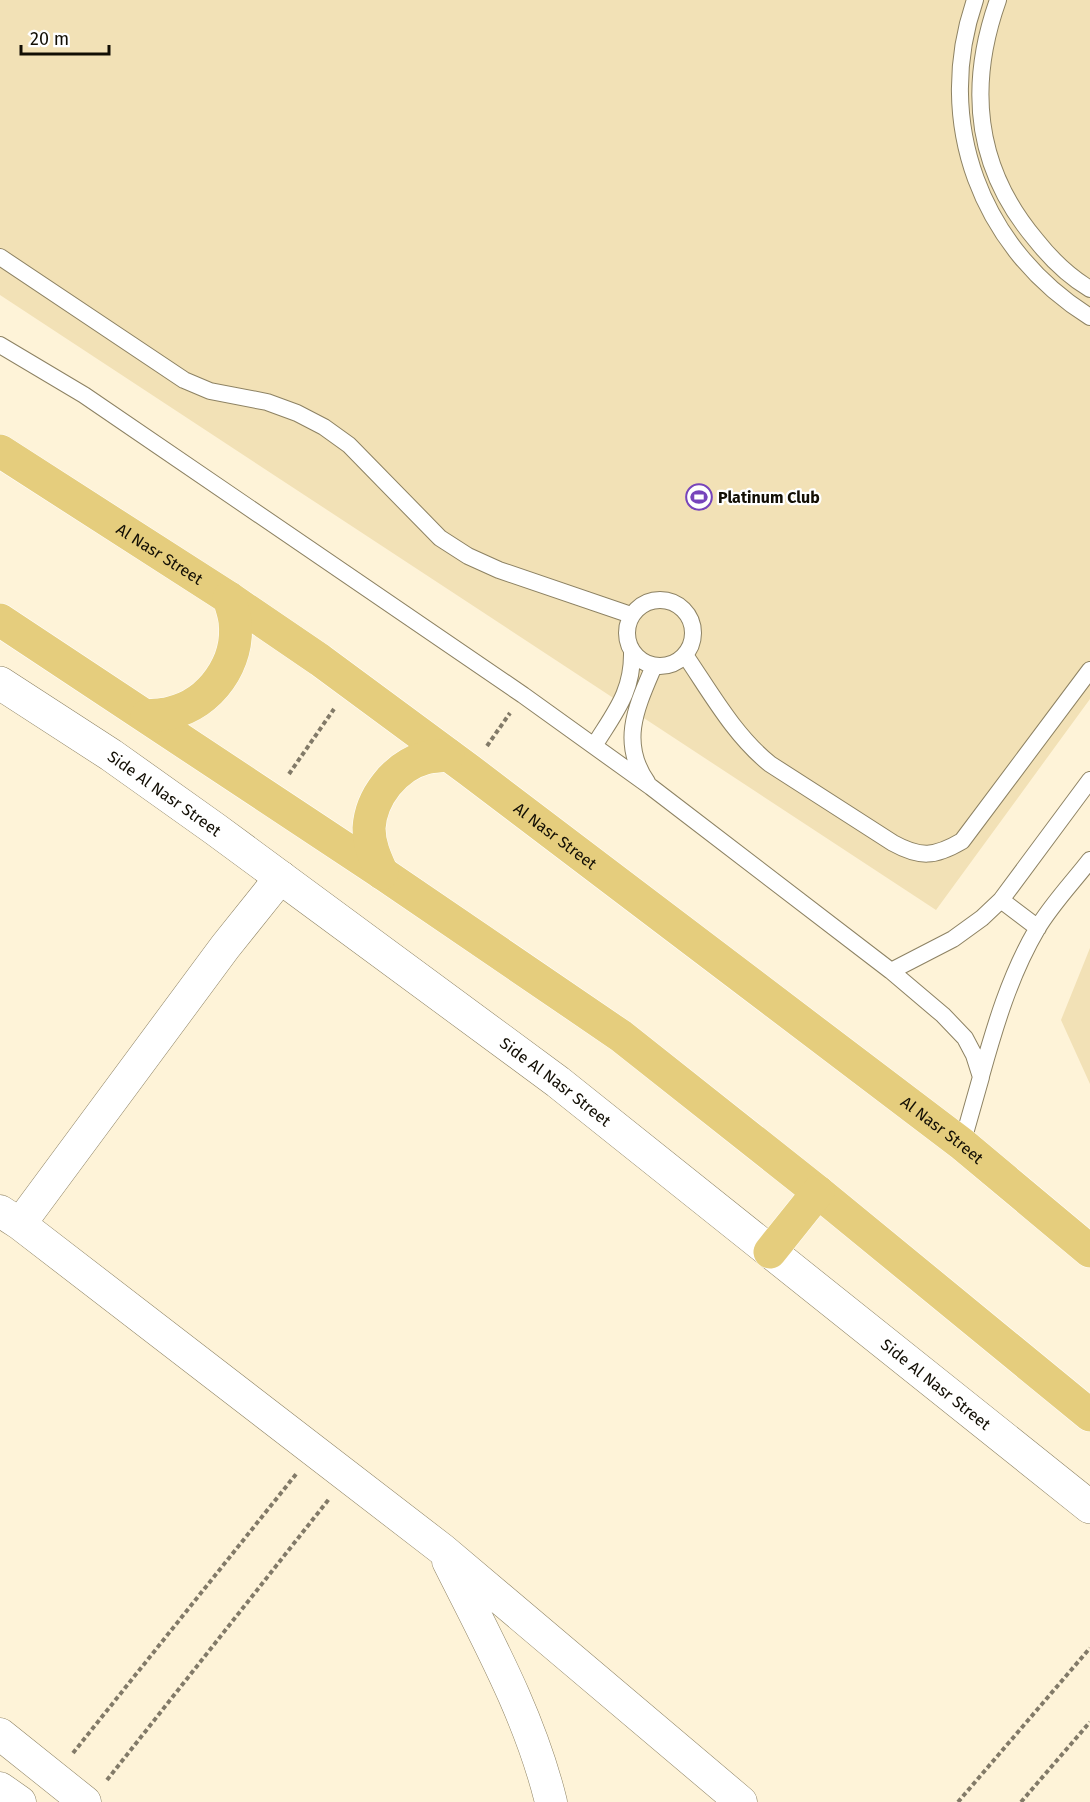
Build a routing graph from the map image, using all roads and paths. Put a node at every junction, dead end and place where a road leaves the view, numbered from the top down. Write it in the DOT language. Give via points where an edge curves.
graph roads {
  1 [pos="975,0"];
  2 [pos="998,0"];
  3 [pos="1022,224"];
  4 [pos="1007,236"];
  5 [pos="0,257"];
  6 [pos="1090,289"];
  7 [pos="1090,317"];
  8 [pos="0,345"];
  9 [pos="0,451"];
  10 [pos="229,598"];
  11 [pos="632,615"];
  12 [pos="0,620"];
  13 [pos="632,651"];
  14 [pos="685,655"];
  15 [pos="654,666"];
  16 [pos="1090,670"];
  17 [pos="0,683"];
  18 [pos="352,684"];
  19 [pos="523,695"];
  20 [pos="147,716"];
  21 [pos="594,746"];
  22 [pos="459,763"];
  23 [pos="1090,780"];
  24 [pos="651,787"];
  25 [pos="271,801"];
  26 [pos="1090,860"];
  27 [pos="382,873"];
  28 [pos="280,878"];
  29 [pos="1001,900"];
  30 [pos="1038,928"];
  31 [pos="891,971"];
  32 [pos="981,1077"];
  33 [pos="962,1144"];
  34 [pos="818,1192"];
  35 [pos="10,1217"];
  36 [pos="1090,1251"];
  37 [pos="770,1252"];
  38 [pos="1090,1414"];
  39 [pos="315,1452"];
  40 [pos="347,1476"];
  41 [pos="1090,1507"];
  42 [pos="443,1550"];
  43 [pos="1090,1648"];
  44 [pos="1090,1722"];
  45 [pos="0,1734"];
  46 [pos="54,1777"];
  47 [pos="0,1788"];
  48 [pos="95,1793"];
  49 [pos="20,1802"];
  50 [pos="551,1802"];
  51 [pos="741,1802"];
  52 [pos="958,1802"];
  53 [pos="1021,1802"];
  1 -- 4 [label="lane" via="962,59 962,131 980,190"];
  2 -- 3 [label="lane" via="984,49 980,110 993,170"];
  3 -- 4 [label="lane"];
  3 -- 6 [label="lane" via="1062,267"];
  4 -- 7 [label="lane" via="1038,276"];
  5 -- 11 [label="lane" via="184,380 210,391 267,402 324,427 349,445 440,538 468,556"];
  8 -- 19 [label="lane" via="84,395"];
  9 -- 10 [label="main road, Al Nasr Street"];
  10 -- 18 [label="main road, Al Nasr Street"];
  10 -- 20 [label="main road" via="235,637 227,669 194,704 171,713"];
  11 -- 13 [label="lane" via="626,633"];
  11 -- 14 [label="lane" via="641,605 654,600 680,605 694,629"];
  12 -- 20 [label="main road"];
  13 -- 15 [label="lane"];
  13 -- 21 [label="lane" via="628,688"];
  14 -- 15 [label="lane" via="665,666"];
  14 -- 16 [label="lane" via="739,735 770,764 893,843 909,852 928,854 962,841"];
  15 -- 24 [label="lane" via="637,706 632,742 642,774"];
  17 -- 28 [label="street, Side Al Nasr Street" via="111,755"];
  18 -- 22 [label="main road, Al Nasr Street"];
  18 -- 25 [label="path"];
  19 -- 21 [label="lane"];
  19 -- 22 [label="path"];
  20 -- 25 [label="main road"];
  21 -- 24 [label="lane"];
  22 -- 27 [label="main road" via="425,758 404,768 386,784 374,805 369,828 372,851"];
  22 -- 33 [label="main road, Al Nasr Street"];
  23 -- 29 [label="lane"];
  24 -- 31 [label="lane"];
  25 -- 27 [label="main road"];
  26 -- 30 [label="lane"];
  27 -- 34 [label="main road" via="621,1036"];
  28 -- 35 [label="street"];
  28 -- 37 [label="street, Side Al Nasr Street" via="558,1083"];
  29 -- 30 [label="lane"];
  29 -- 31 [label="lane" via="953,939"];
  30 -- 32 [label="lane" via="1005,999"];
  31 -- 32 [label="lane" via="965,1038"];
  32 -- 33 [label="lane"];
  33 -- 36 [label="main road, Al Nasr Street"];
  34 -- 37 [label="main road"];
  34 -- 38 [label="main road"];
  35 -- 39 [label="street"];
  37 -- 41 [label="street, Side Al Nasr Street"];
  39 -- 40 [label="street"];
  39 -- 46 [label="path"];
  40 -- 42 [label="street"];
  40 -- 48 [label="path"];
  42 -- 50 [label="street" via="517,1698"];
  42 -- 51 [label="street"];
  43 -- 52 [label="path"];
  44 -- 53 [label="path"];
  45 -- 46 [label="street"];
  46 -- 48 [label="street"];
  47 -- 49 [label="street"];
}
